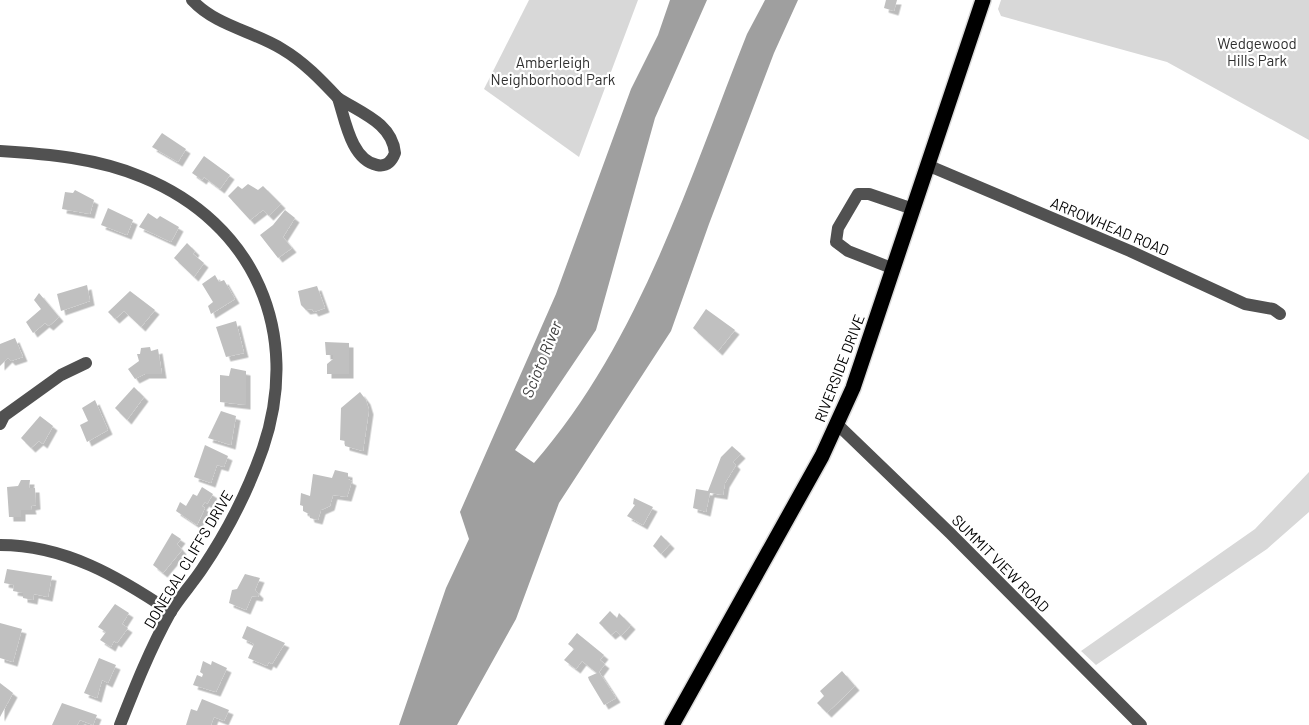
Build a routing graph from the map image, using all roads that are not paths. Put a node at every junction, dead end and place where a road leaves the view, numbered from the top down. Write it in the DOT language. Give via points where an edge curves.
graph roads {
  1 [pos="192,0"];
  2 [pos="983,0"];
  3 [pos="338,98"];
  4 [pos="0,151"];
  5 [pos="927,165"];
  6 [pos="914,209"];
  7 [pos="894,269"];
  8 [pos="1280,314"];
  9 [pos="86,363"];
  10 [pos="0,424"];
  11 [pos="838,425"];
  12 [pos="0,545"];
  13 [pos="171,612"];
  14 [pos="120,725"];
  15 [pos="672,725"];
  16 [pos="1141,725"];
  1 -- 3 [label="street" via="215,18 281,48 312,71"];
  2 -- 5 [label="main road, RIVERSIDE DRIVE"];
  3 -- 3 [label="street" via="356,149 375,165 392,161 395,153 389,134 375,120"];
  4 -- 13 [label="street, DONEGAL CLIFFS DRIVE" via="78,158 167,188 193,204 231,240 264,294 275,333 276,391 263,447 233,517"];
  5 -- 6 [label="main road, RIVERSIDE DRIVE"];
  5 -- 8 [label="street, ARROWHEAD ROAD" via="1245,304"];
  6 -- 7 [label="main road, RIVERSIDE DRIVE"];
  6 -- 7 [label="street" via="858,194 838,228 836,242 848,251"];
  7 -- 11 [label="main road, RIVERSIDE DRIVE"];
  9 -- 10 [label="street" via="61,375 4,416"];
  11 -- 15 [label="main road, RIVERSIDE DRIVE"];
  11 -- 16 [label="street, SUMMIT VIEW ROAD"];
  12 -- 13 [label="street" via="69,555 119,578"];
  13 -- 14 [label="street, DONEGAL CLIFFS DRIVE"];
}
